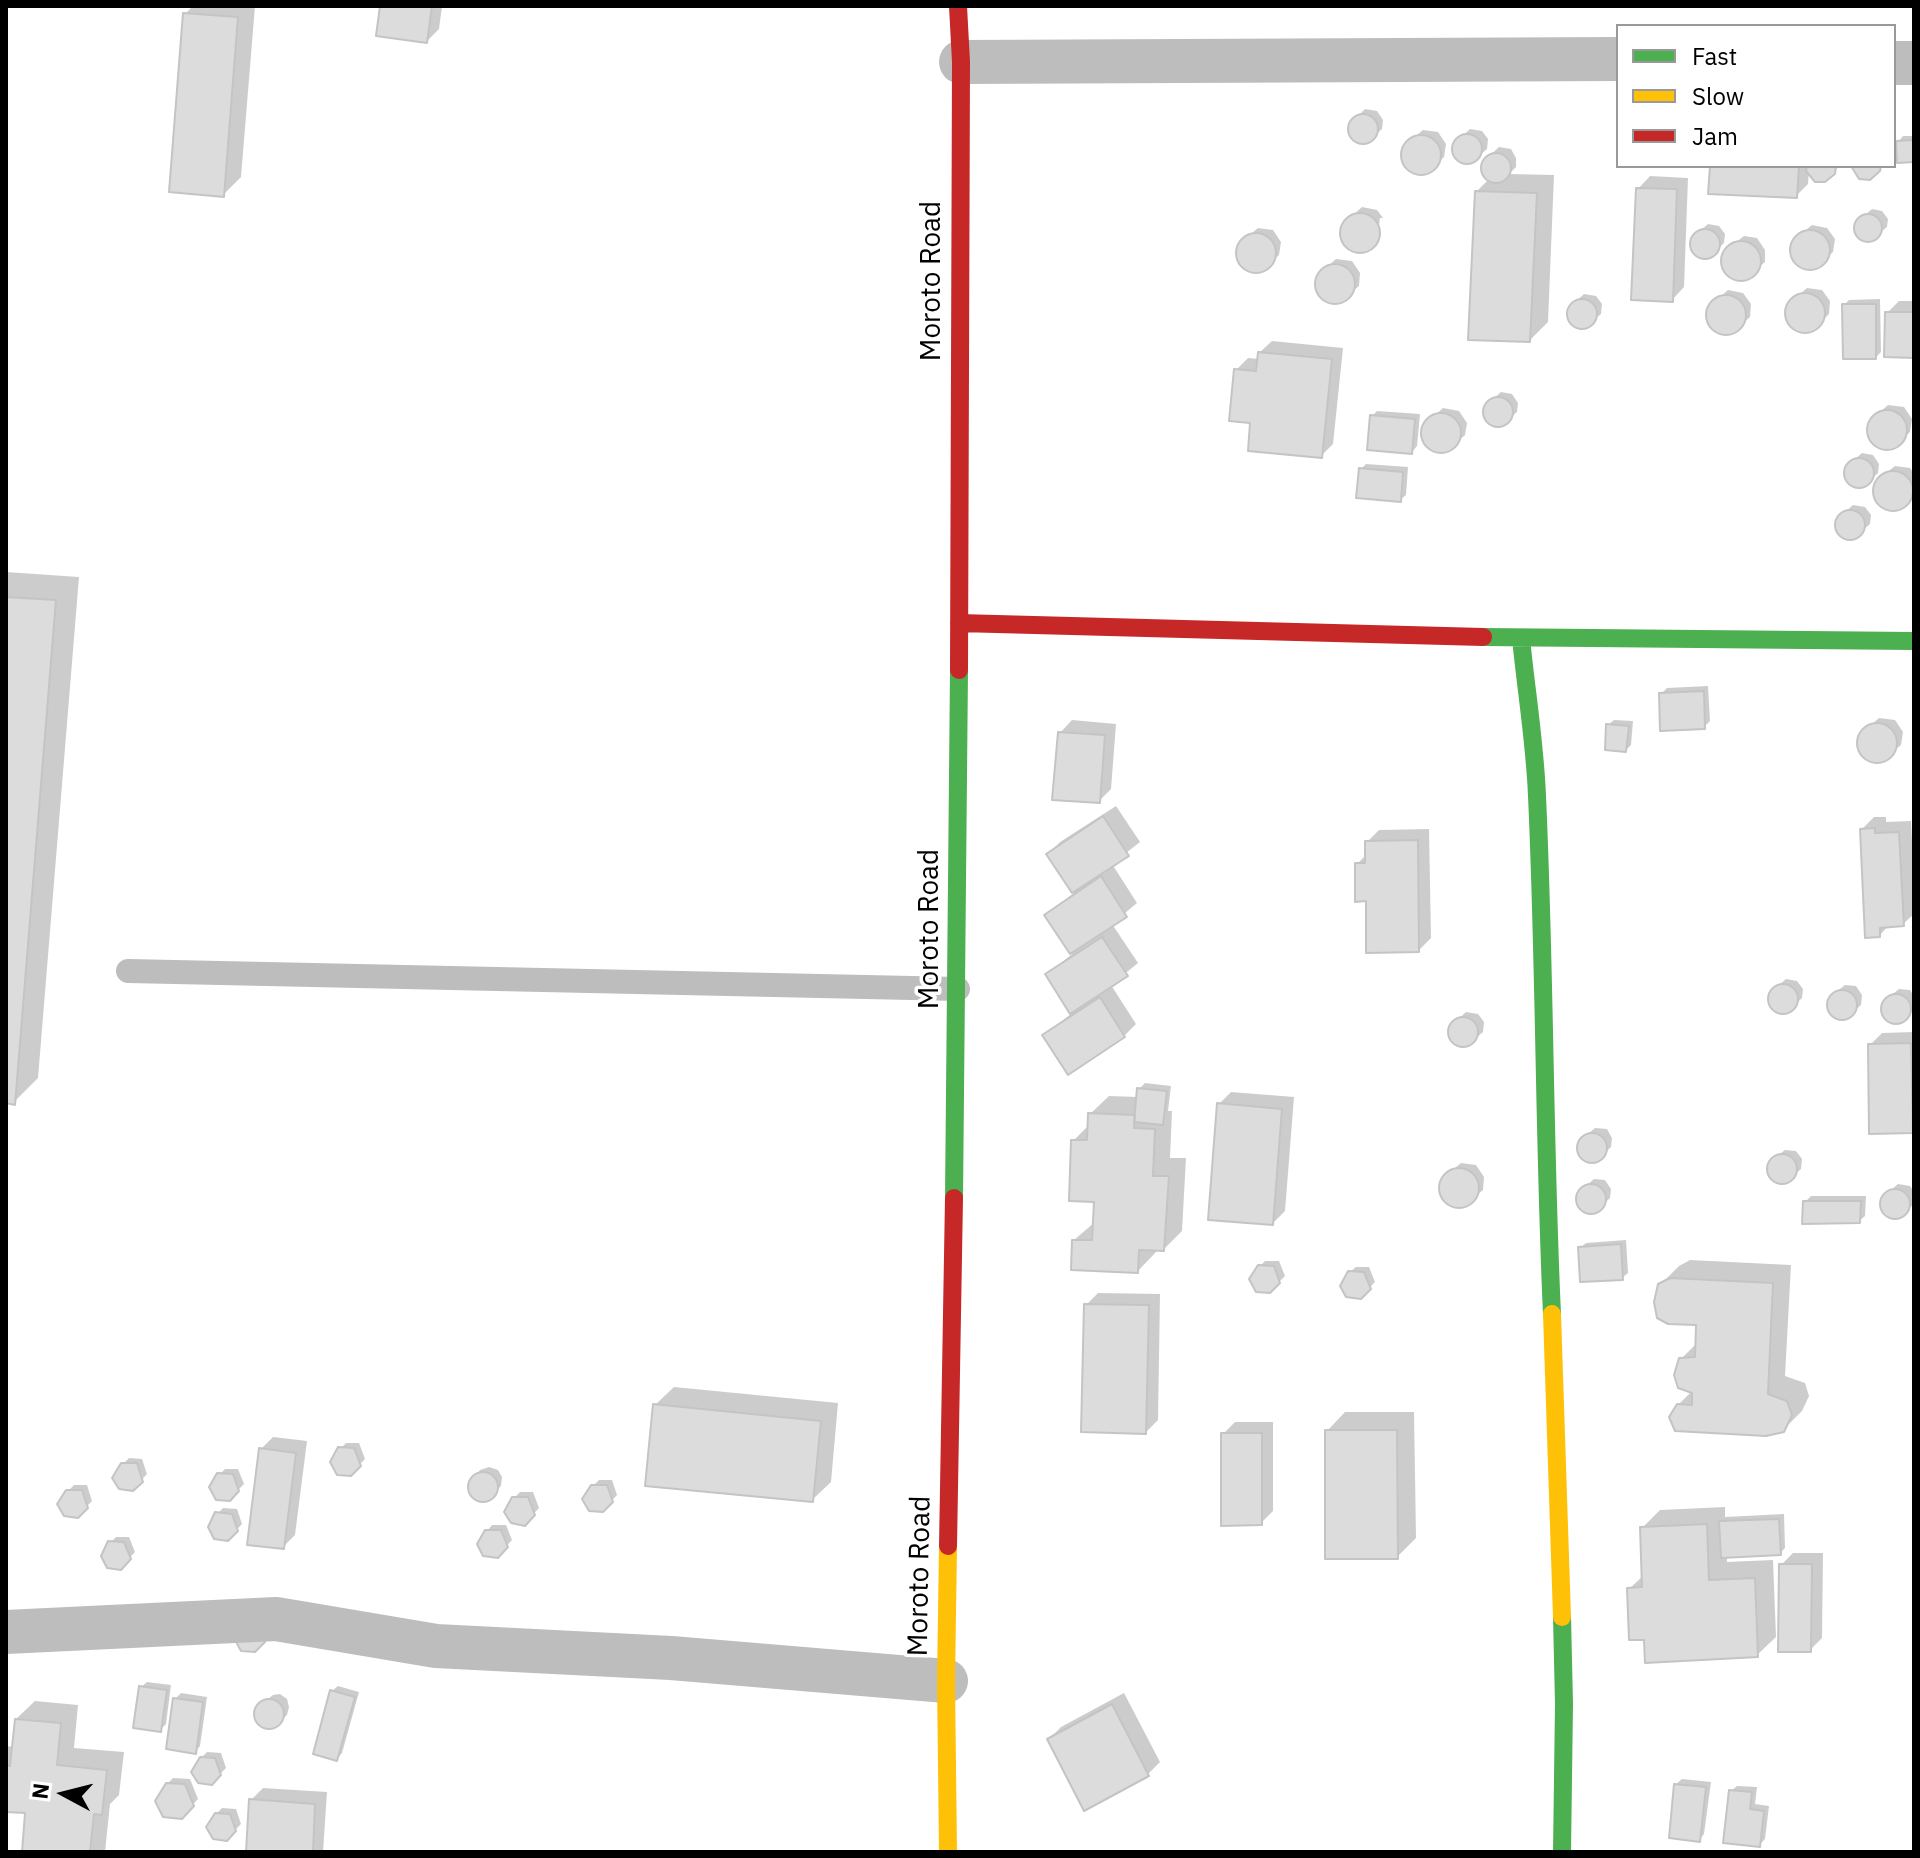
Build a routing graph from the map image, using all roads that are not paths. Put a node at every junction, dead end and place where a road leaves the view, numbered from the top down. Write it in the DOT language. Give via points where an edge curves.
graph roads {
  1 [pos="958,6"];
  2 [pos="1616,59"];
  3 [pos="961,62"];
  4 [pos="959,623"];
  5 [pos="1521,638"];
  6 [pos="1914,641"];
  7 [pos="128,971"];
  8 [pos="958,989"];
  9 [pos="6,1632"];
  10 [pos="946,1681"];
  11 [pos="948,1852"];
  12 [pos="1562,1852"];
  1 -- 3 [label="street, Moroto Road"];
  2 -- 3 [label="street"];
  3 -- 4 [label="street, Moroto Road"];
  4 -- 5 [label="street"];
  4 -- 8 [label="street, Moroto Road"];
  5 -- 6 [label="street"];
  5 -- 12 [label="street" via="1537,793 1546,1035 1545,1169 1564,1704"];
  7 -- 8 [label="lane"];
  8 -- 10 [label="street, Moroto Road"];
  9 -- 10 [label="street" via="276,1619 436,1646 655,1657"];
  10 -- 11 [label="street, Moroto Road"];
}
